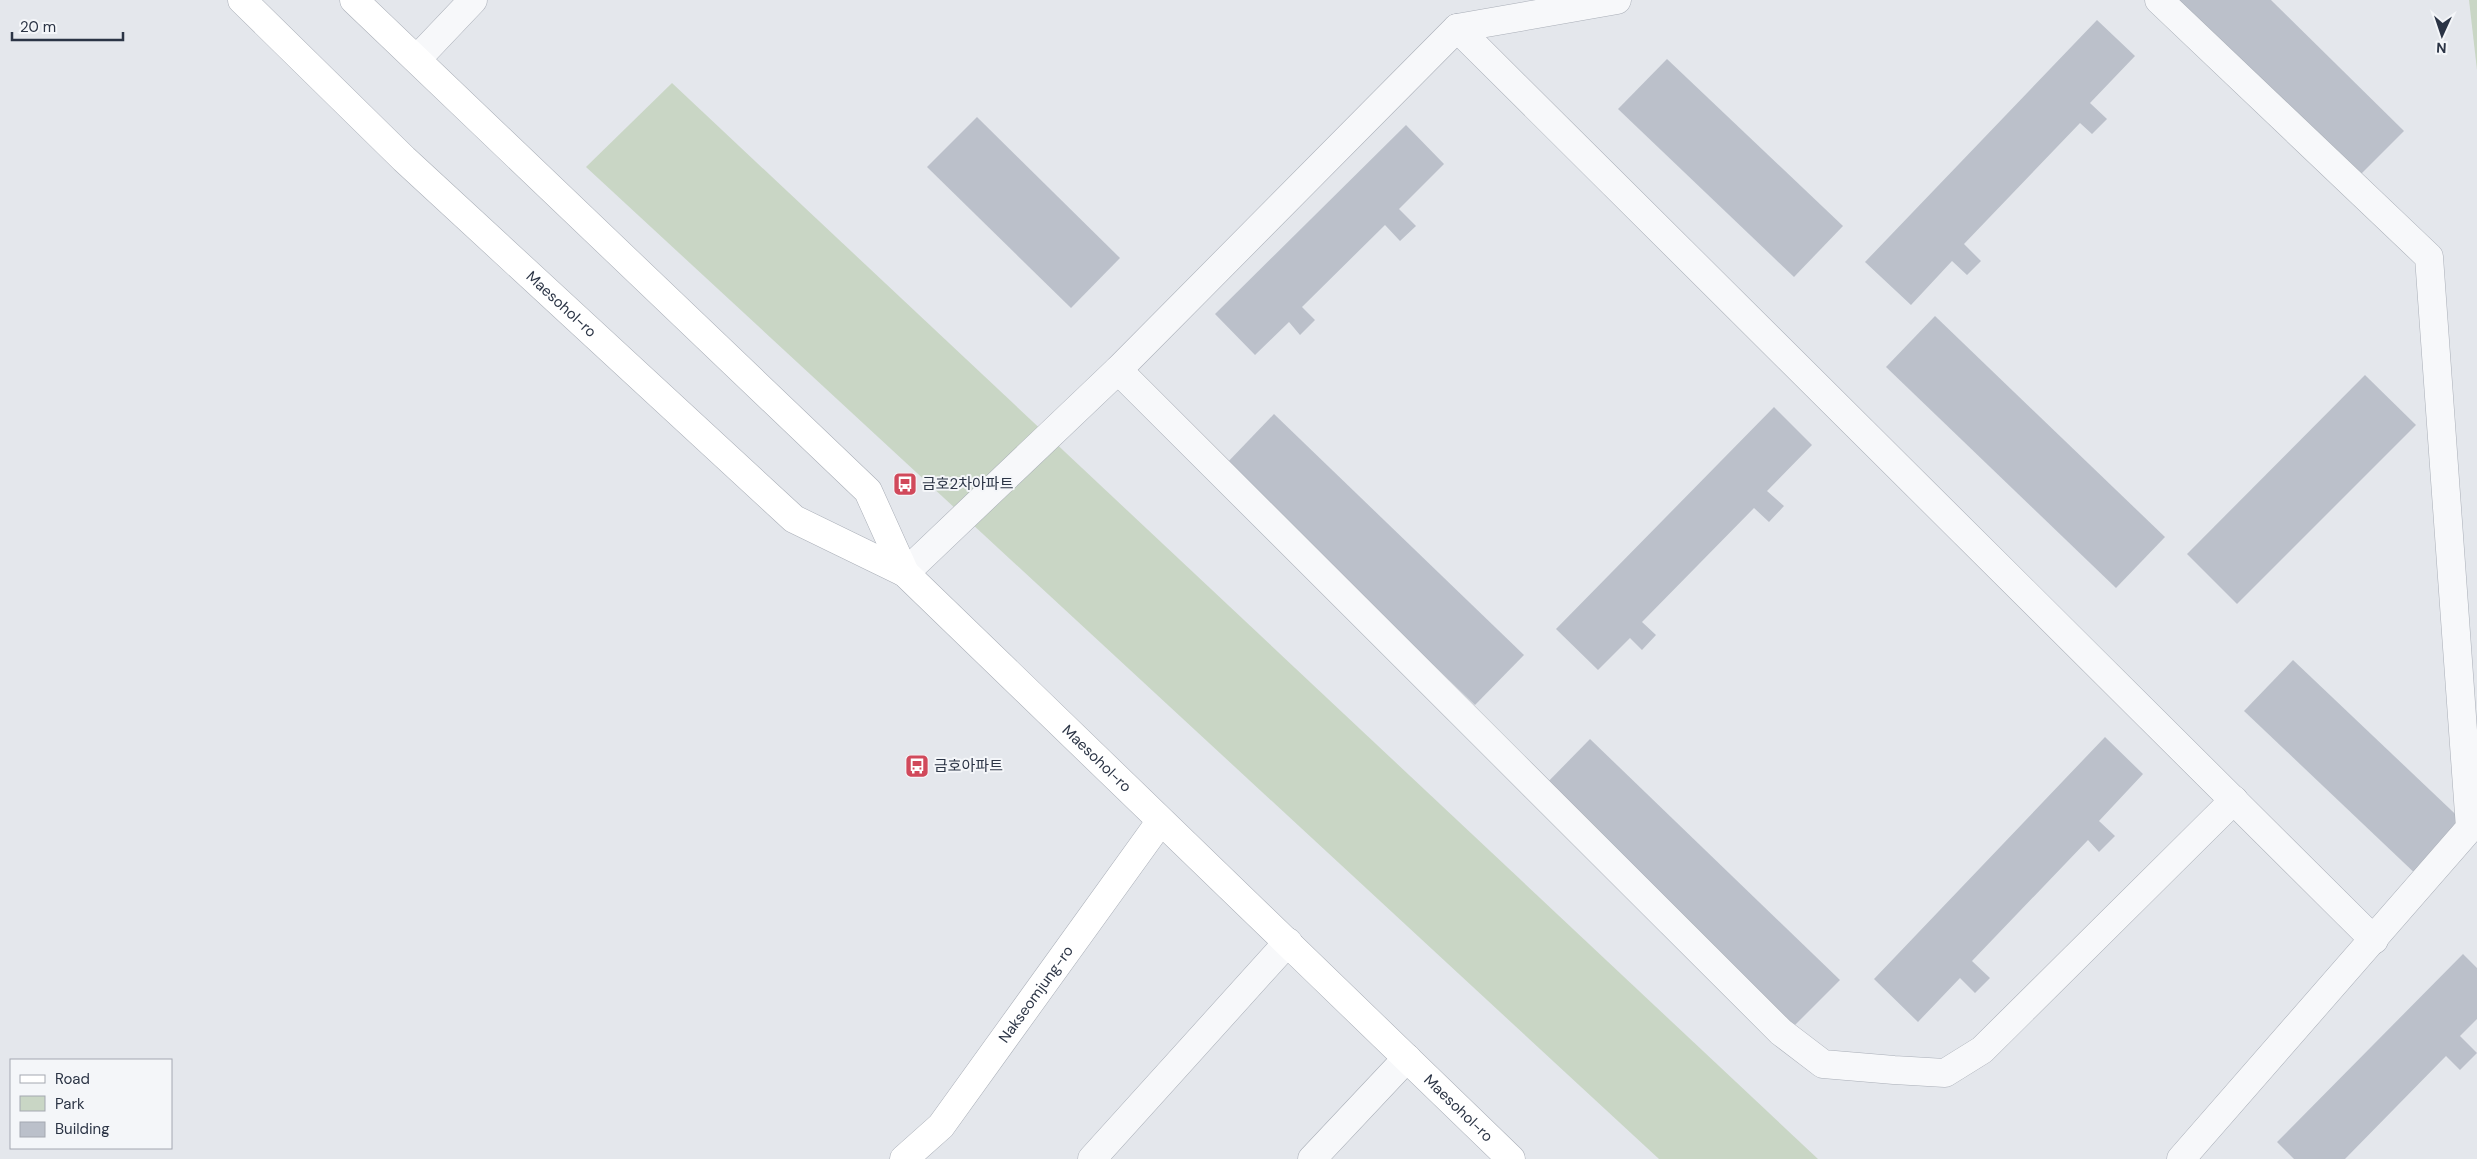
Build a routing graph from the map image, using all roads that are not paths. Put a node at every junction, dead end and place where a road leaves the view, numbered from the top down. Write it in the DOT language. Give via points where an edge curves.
graph roads {
  1 [pos="242,0"];
  2 [pos="354,0"];
  3 [pos="473,0"];
  4 [pos="1617,0"];
  5 [pos="2159,0"];
  6 [pos="1457,28"];
  7 [pos="417,59"];
  8 [pos="1118,370"];
  9 [pos="906,573"];
  10 [pos="2234,800"];
  11 [pos="1160,822"];
  12 [pos="2374,940"];
  13 [pos="1288,942"];
  14 [pos="1407,1058"];
  15 [pos="904,1159"];
  16 [pos="1092,1159"];
  17 [pos="1312,1159"];
  18 [pos="1511,1159"];
  19 [pos="2181,1159"];
  1 -- 9 [label="main road, Maesohol-ro" via="404,159 794,519"];
  2 -- 7 [label="main road, Maesohol-ro"];
  3 -- 7 [label="street"];
  4 -- 6 [label="street"];
  5 -- 12 [label="street" via="2429,257 2470,828"];
  6 -- 8 [label="street"];
  6 -- 10 [label="street"];
  7 -- 9 [label="main road, Maesohol-ro" via="868,490"];
  8 -- 9 [label="street"];
  8 -- 10 [label="street" via="1774,1025 1823,1064 1945,1073 1982,1050"];
  9 -- 11 [label="main road, Maesohol-ro"];
  10 -- 12 [label="street"];
  11 -- 13 [label="main road, Maesohol-ro"];
  11 -- 15 [label="main road, Nakseomjung-ro" via="941,1126"];
  12 -- 19 [label="street"];
  13 -- 14 [label="main road, Maesohol-ro"];
  13 -- 16 [label="street"];
  14 -- 17 [label="street"];
  14 -- 18 [label="main road, Maesohol-ro"];
}
